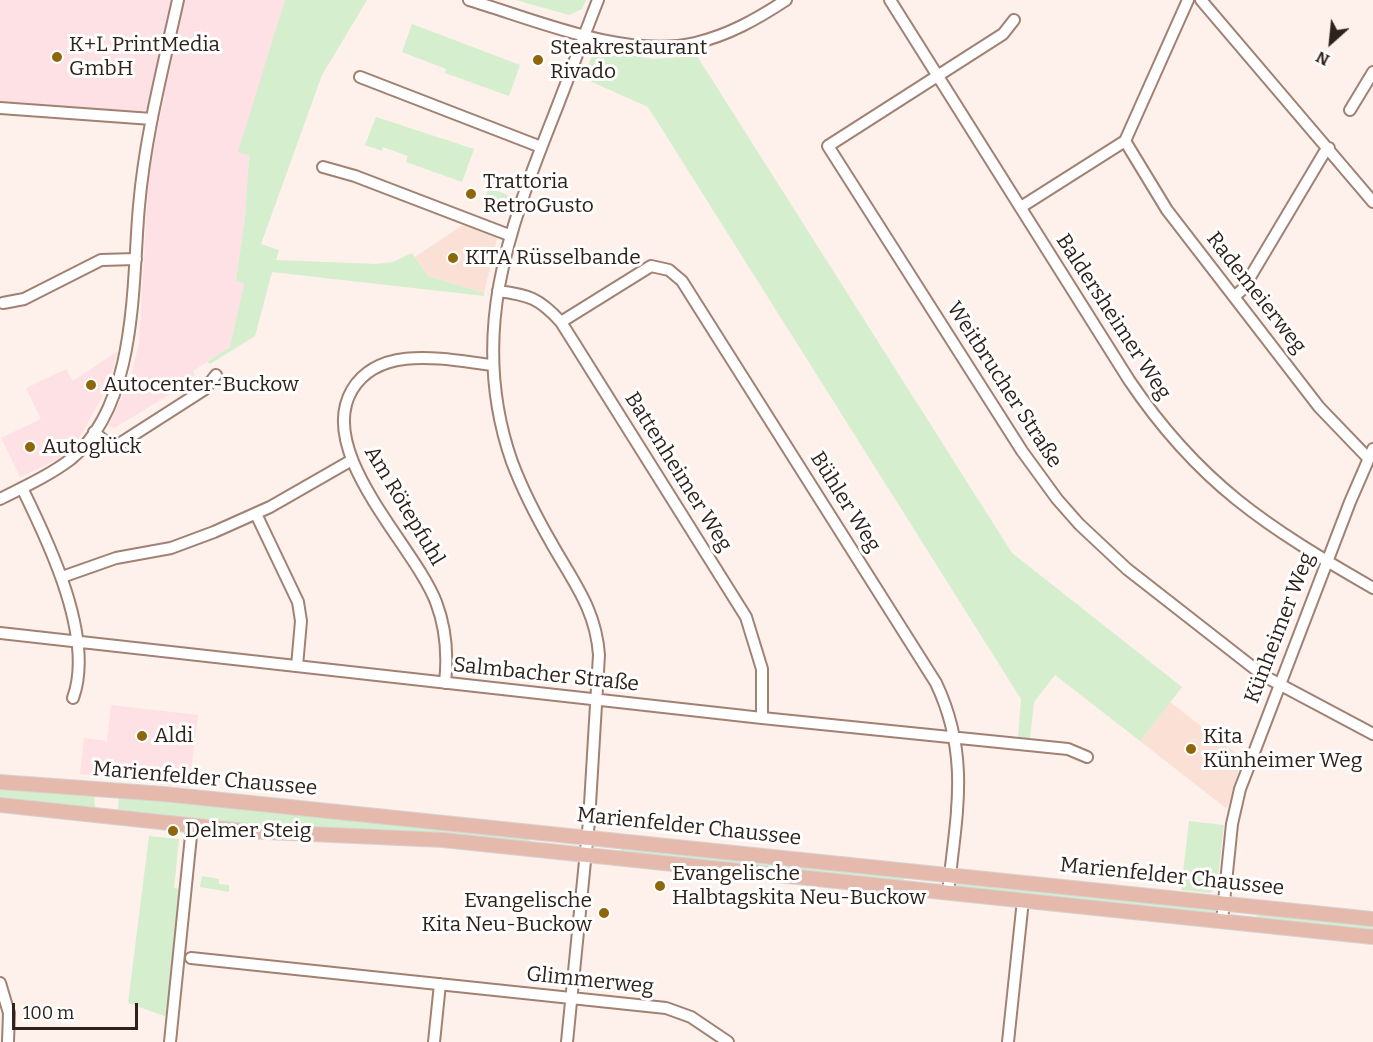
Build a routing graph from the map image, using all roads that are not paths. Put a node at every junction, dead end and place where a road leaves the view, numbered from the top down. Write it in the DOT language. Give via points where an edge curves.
graph roads {
  1 [pos="178,0"];
  2 [pos="469,0"];
  3 [pos="598,0"];
  4 [pos="786,0"];
  5 [pos="890,0"];
  6 [pos="1188,0"];
  7 [pos="1201,0"];
  8 [pos="1014,20"];
  9 [pos="585,35"];
  10 [pos="1373,72"];
  11 [pos="937,75"];
  12 [pos="360,77"];
  13 [pos="0,108"];
  14 [pos="1350,110"];
  15 [pos="152,118"];
  16 [pos="1125,141"];
  17 [pos="541,147"];
  18 [pos="1329,148"];
  19 [pos="323,167"];
  20 [pos="1373,202"];
  21 [pos="1021,207"];
  22 [pos="509,235"];
  23 [pos="136,259"];
  24 [pos="498,291"];
  25 [pos="1235,296"];
  26 [pos="3,303"];
  27 [pos="561,322"];
  28 [pos="492,365"];
  29 [pos="216,375"];
  30 [pos="94,432"];
  31 [pos="1371,454"];
  32 [pos="352,460"];
  33 [pos="22,488"];
  34 [pos="0,499"];
  35 [pos="256,513"];
  36 [pos="1327,562"];
  37 [pos="62,577"];
  38 [pos="1373,588"];
  39 [pos="0,633"];
  40 [pos="77,642"];
  41 [pos="297,666"];
  42 [pos="445,683"];
  43 [pos="1278,685"];
  44 [pos="73,698"];
  45 [pos="597,700"];
  46 [pos="762,718"];
  47 [pos="1373,734"];
  48 [pos="956,738"];
  49 [pos="1087,757"];
  50 [pos="0,782"];
  51 [pos="103,790"];
  52 [pos="0,805"];
  53 [pos="100,816"];
  54 [pos="192,826"];
  55 [pos="588,837"];
  56 [pos="586,855"];
  57 [pos="950,875"];
  58 [pos="948,892"];
  59 [pos="1023,900"];
  60 [pos="1223,904"];
  61 [pos="1373,919"];
  62 [pos="1222,921"];
  63 [pos="1373,937"];
  64 [pos="191,958"];
  65 [pos="0,983"];
  66 [pos="440,984"];
  67 [pos="571,999"];
  68 [pos="8,1042"];
  69 [pos="170,1042"];
  70 [pos="434,1042"];
  71 [pos="567,1042"];
  72 [pos="728,1042"];
  73 [pos="1008,1042"];
  1 -- 15 [label="street"];
  2 -- 9 [label="street"];
  3 -- 9 [label="street"];
  4 -- 9 [label="street" via="738,29 694,43 623,44"];
  5 -- 11 [label="street, Baldersheimer Weg"];
  6 -- 16 [label="street"];
  7 -- 18 [label="street"];
  8 -- 11 [label="street, Weitbrucher Straße" via="1003,34"];
  9 -- 17 [label="street"];
  10 -- 14 [label="street"];
  11 -- 21 [label="street, Baldersheimer Weg"];
  11 -- 43 [label="street, Weitbrucher Straße" via="828,146 1022,451 1057,499 1127,569"];
  12 -- 17 [label="street"];
  13 -- 15 [label="street"];
  15 -- 23 [label="street"];
  16 -- 21 [label="street"];
  16 -- 25 [label="street, Rademeierweg" via="1167,210"];
  17 -- 22 [label="street"];
  18 -- 20 [label="street"];
  18 -- 25 [label="street" via="1243,289"];
  19 -- 22 [label="street"];
  21 -- 36 [label="street, Baldersheimer Weg" via="1128,380 1170,436 1240,505"];
  22 -- 24 [label="street"];
  23 -- 26 [label="street" via="101,260 24,299"];
  23 -- 30 [label="street" via="133,312 123,365"];
  24 -- 27 [label="street, Battenheimer Weg" via="538,300"];
  24 -- 28 [label="street"];
  25 -- 31 [label="street, Rademeierweg" via="1319,406"];
  27 -- 46 [label="street, Battenheimer Weg" via="746,617 762,669"];
  27 -- 48 [label="street, Bühler Weg" via="641,270 661,266 677,274 936,683"];
  28 -- 32 [label="street, Am Rötepfuhl" via="418,358 393,362 368,373 353,389 345,410 344,434"];
  28 -- 45 [label="street" via="512,461 536,516 594,618 599,656"];
  29 -- 30 [label="street" via="205,389 113,448"];
  30 -- 33 [label="street" via="73,458"];
  31 -- 36 [label="street, Künheimer Weg"];
  32 -- 35 [label="street"];
  32 -- 42 [label="street, Am Rötepfuhl" via="436,603 446,650"];
  33 -- 34 [label="street"];
  33 -- 37 [label="street"];
  35 -- 37 [label="street" via="178,546 116,558"];
  35 -- 41 [label="street" via="298,602 301,621"];
  36 -- 38 [label="street, Baldersheimer Weg"];
  36 -- 43 [label="street, Künheimer Weg"];
  37 -- 40 [label="street"];
  39 -- 40 [label="street, Salmbacher Straße"];
  40 -- 41 [label="street, Salmbacher Straße"];
  40 -- 44 [label="street" via="79,678"];
  41 -- 42 [label="street, Salmbacher Straße"];
  42 -- 45 [label="street, Salmbacher Straße"];
  43 -- 47 [label="street, Weitbrucher Straße"];
  43 -- 60 [label="street, Künheimer Weg" via="1236,804"];
  45 -- 46 [label="street, Salmbacher Straße"];
  45 -- 55 [label="street"];
  46 -- 48 [label="street, Salmbacher Straße"];
  48 -- 49 [label="street, Salmbacher Straße" via="1068,749"];
  48 -- 57 [label="street, Bühler Weg" via="960,786"];
  50 -- 51 [label="main road, Marienfelder Chaussee"];
  51 -- 53 [label="main road"];
  51 -- 55 [label="main road, Marienfelder Chaussee"];
  52 -- 53 [label="main road, Marienfelder Chaussee"];
  53 -- 54 [label="main road, Marienfelder Chaussee"];
  54 -- 56 [label="main road, Marienfelder Chaussee" via="443,840"];
  54 -- 69 [label="street"];
  55 -- 56 [label="street"];
  55 -- 57 [label="main road, Marienfelder Chaussee"];
  56 -- 58 [label="main road, Marienfelder Chaussee"];
  56 -- 67 [label="street"];
  57 -- 58 [label="street, Bühler Weg"];
  57 -- 60 [label="main road, Marienfelder Chaussee"];
  58 -- 59 [label="main road, Marienfelder Chaussee"];
  59 -- 62 [label="main road, Marienfelder Chaussee"];
  59 -- 73 [label="street"];
  60 -- 61 [label="main road, Marienfelder Chaussee"];
  60 -- 62 [label="street, Künheimer Weg"];
  62 -- 63 [label="main road, Marienfelder Chaussee"];
  64 -- 66 [label="street, Glimmerweg"];
  65 -- 68 [label="street" via="9,1013"];
  66 -- 67 [label="street, Glimmerweg"];
  66 -- 70 [label="street"];
  67 -- 71 [label="street"];
  67 -- 72 [label="street, Glimmerweg" via="666,1008 691,1017"];
}
